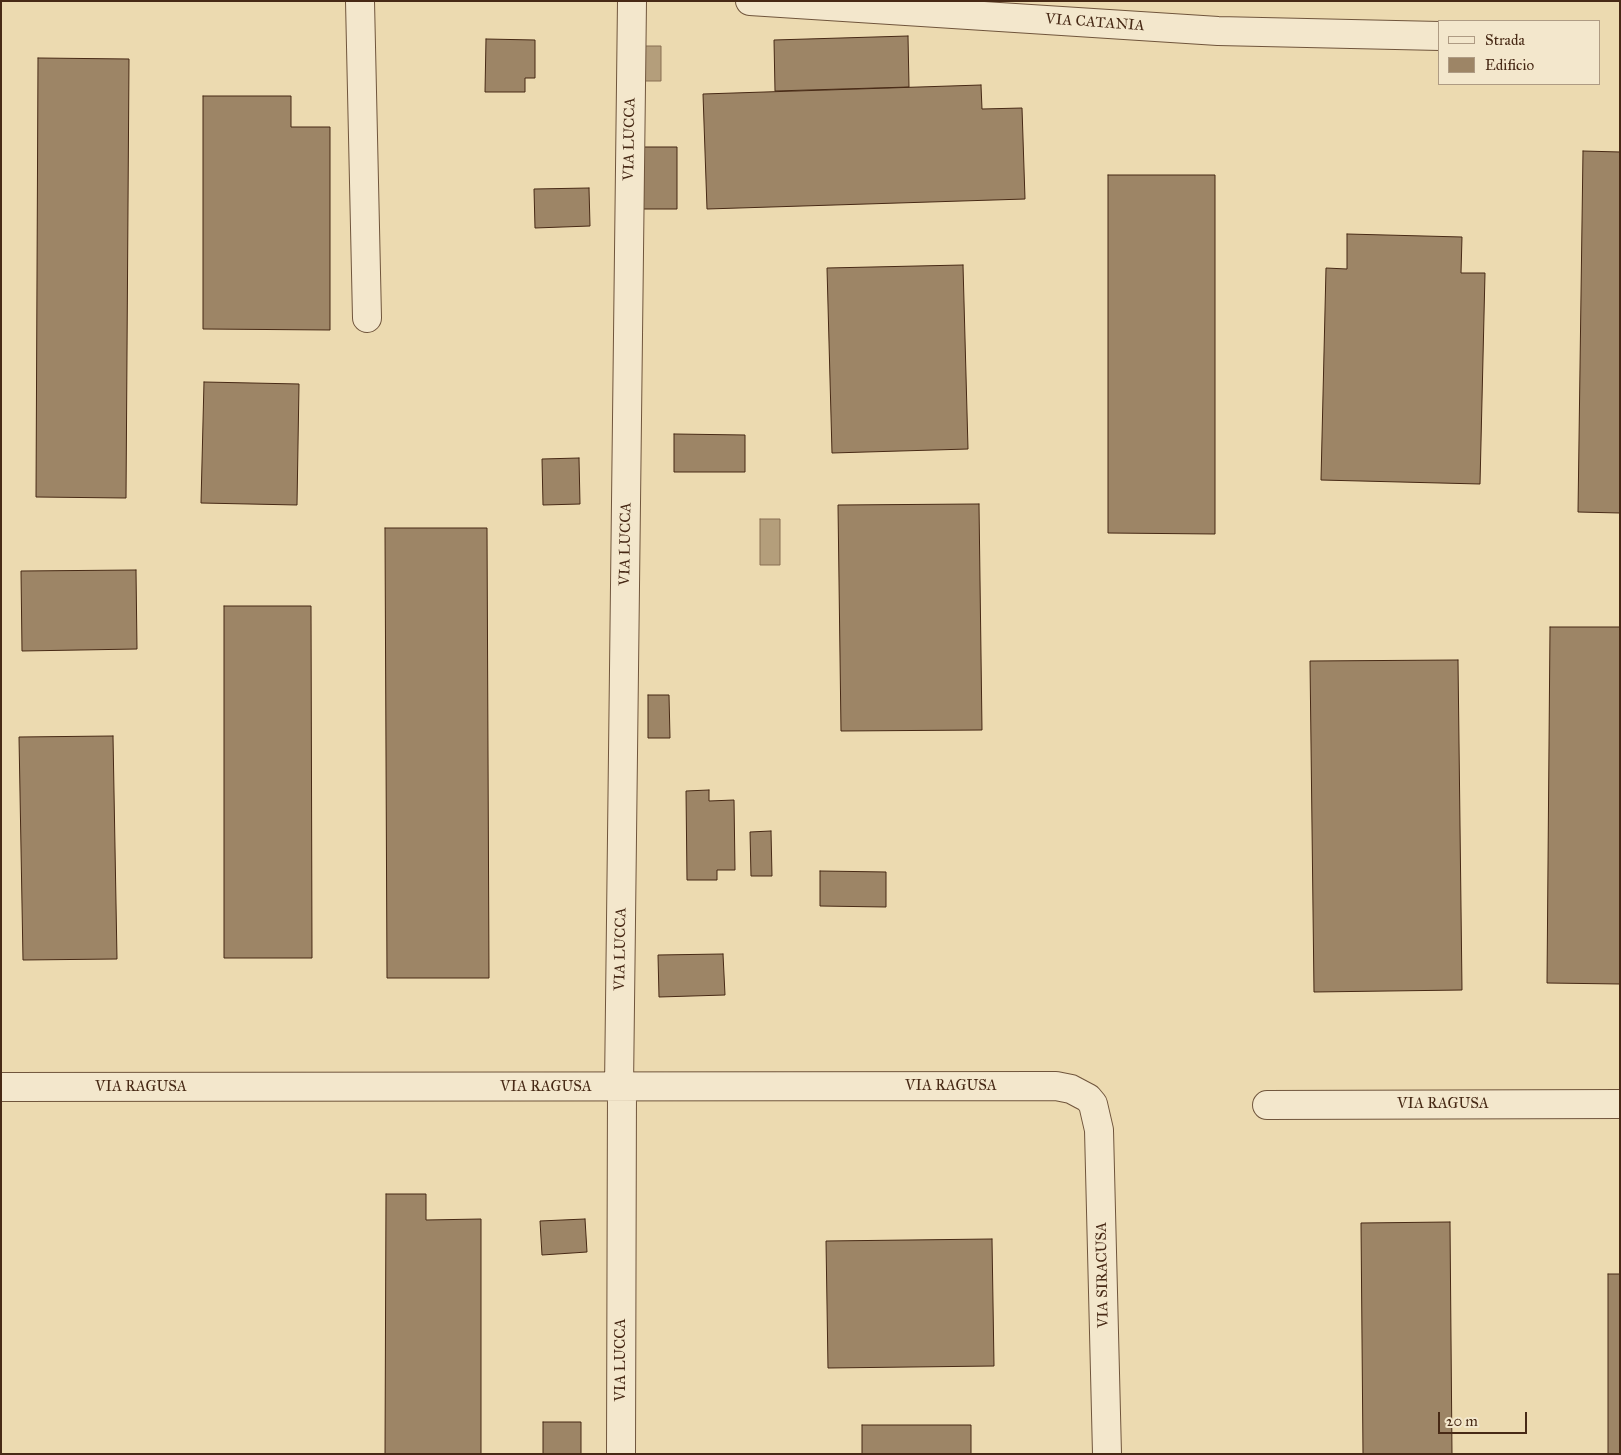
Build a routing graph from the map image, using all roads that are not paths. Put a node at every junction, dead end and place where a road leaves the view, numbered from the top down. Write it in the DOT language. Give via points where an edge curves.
graph roads {
  1 [pos="360,1"];
  2 [pos="632,1"];
  3 [pos="750,1"];
  4 [pos="1438,36"];
  5 [pos="367,318"];
  6 [pos="621,1086"];
  7 [pos="1,1088"];
  8 [pos="1088,1098"];
  9 [pos="1620,1104"];
  10 [pos="1267,1105"];
  11 [pos="621,1454"];
  12 [pos="1107,1454"];
  1 -- 5 [label="street"];
  2 -- 6 [label="street, VIA LUCCA"];
  3 -- 4 [label="street, VIA CATANIA" via="1218,31"];
  6 -- 7 [label="street, VIA RAGUSA"];
  6 -- 8 [label="street, VIA RAGUSA" via="1056,1086 1072,1089"];
  6 -- 11 [label="street, VIA LUCCA"];
  8 -- 12 [label="street, VIA SIRACUSA" via="1096,1111 1099,1130"];
  9 -- 10 [label="street, VIA RAGUSA"];
}
